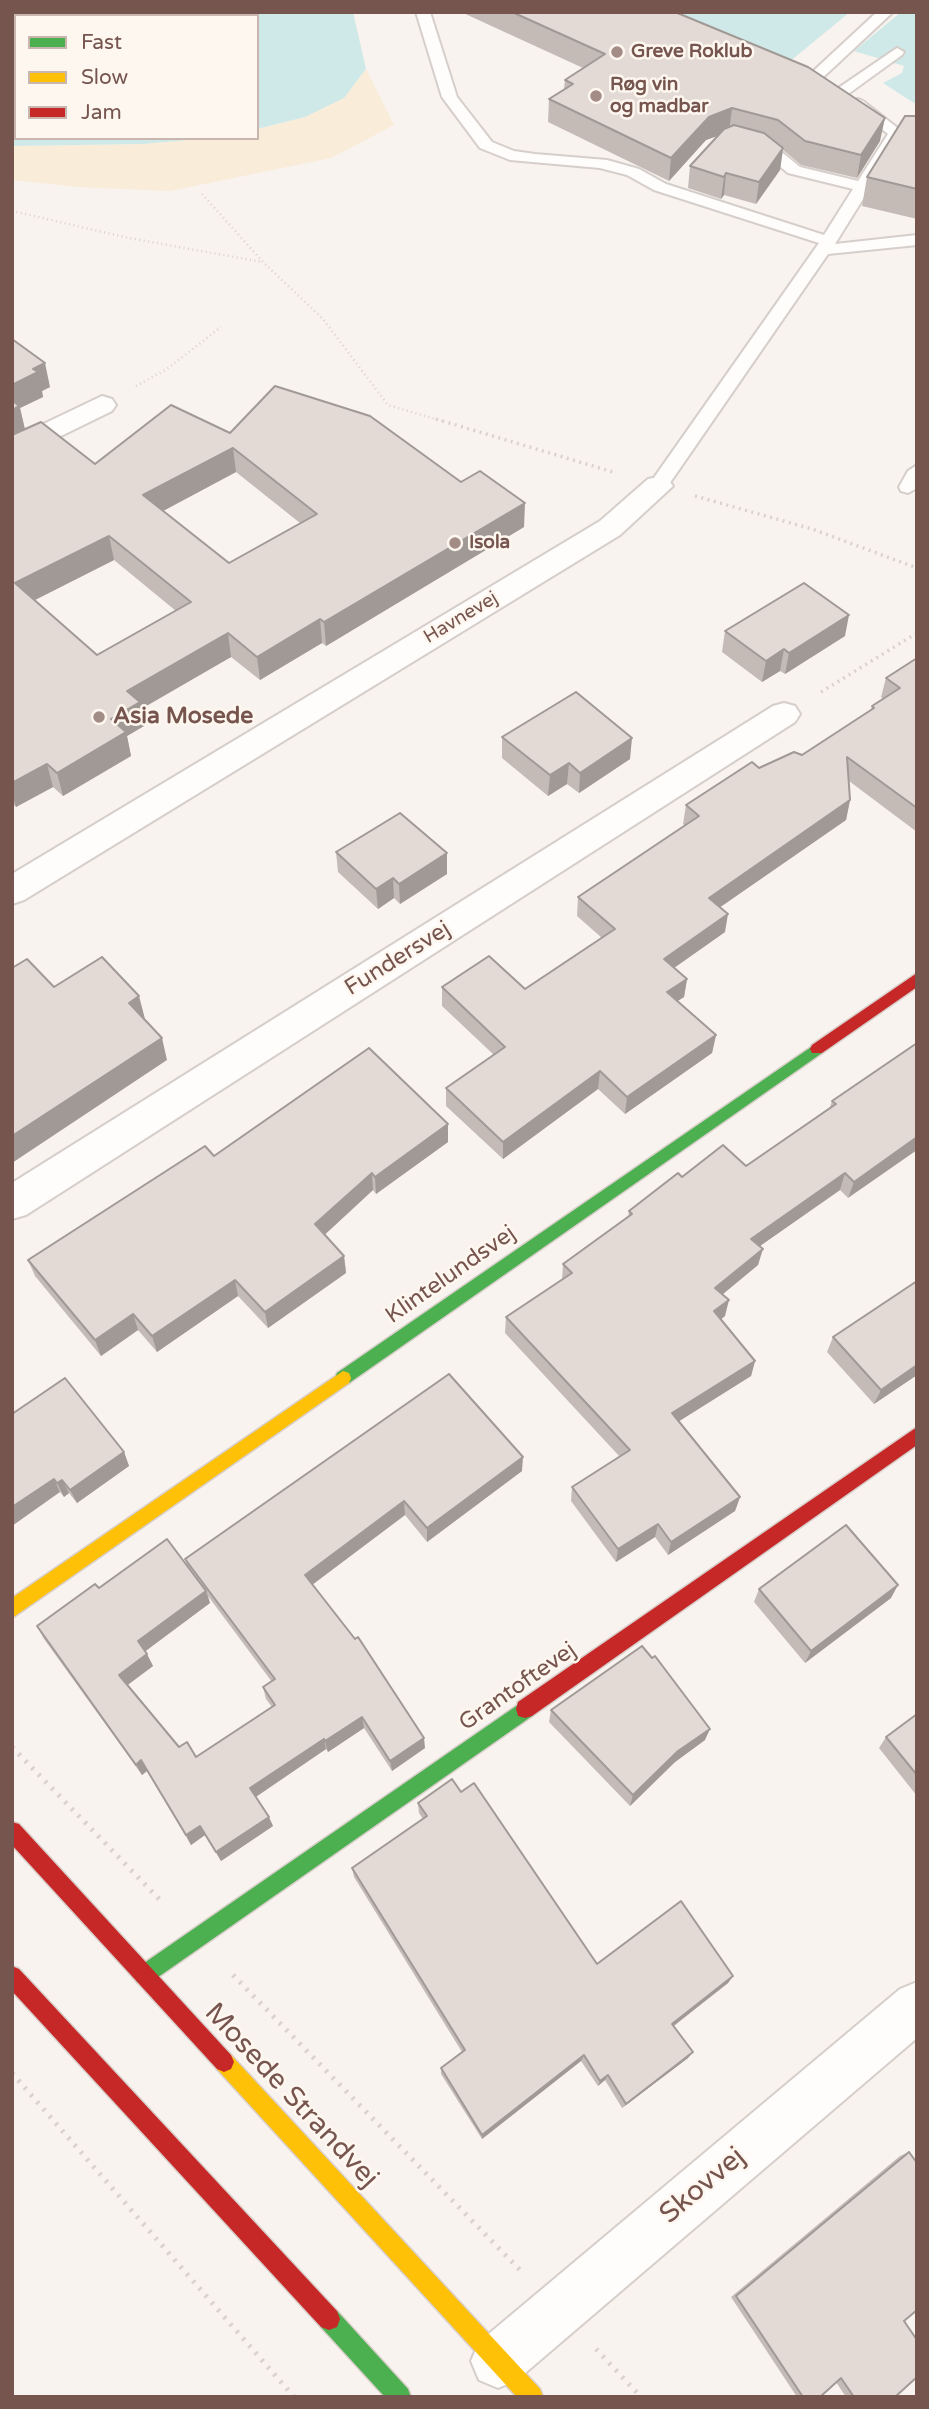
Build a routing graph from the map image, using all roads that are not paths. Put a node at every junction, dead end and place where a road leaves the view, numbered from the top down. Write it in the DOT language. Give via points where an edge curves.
graph roads {
  1 [pos="423,12"];
  2 [pos="886,12"];
  3 [pos="897,52"];
  4 [pos="796,71"];
  5 [pos="813,79"];
  6 [pos="839,94"];
  7 [pos="896,133"];
  8 [pos="917,133"];
  9 [pos="743,142"];
  10 [pos="862,187"];
  11 [pos="917,240"];
  12 [pos="825,245"];
  13 [pos="102,405"];
  14 [pos="12,451"];
  15 [pos="658,486"];
  16 [pos="784,714"];
  17 [pos="12,891"];
  18 [pos="917,979"];
  19 [pos="12,1203"];
  20 [pos="917,1435"];
  21 [pos="12,1609"];
  22 [pos="12,1831"];
  23 [pos="144,1975"];
  24 [pos="12,1976"];
  25 [pos="914,2013"];
  26 [pos="498,2361"];
  27 [pos="400,2397"];
  28 [pos="532,2397"];
  1 -- 12 [label="lane" via="450,97 486,145 510,155 601,163 633,172"];
  2 -- 5 [label="lane"];
  3 -- 6 [label="lane"];
  4 -- 5 [label="lane"];
  5 -- 6 [label="lane"];
  6 -- 7 [label="lane"];
  7 -- 8 [label="lane"];
  7 -- 10 [label="lane, Havnevej"];
  9 -- 10 [label="lane" via="768,149 794,170"];
  10 -- 12 [label="lane, Havnevej"];
  11 -- 12 [label="lane"];
  12 -- 15 [label="lane, Havnevej"];
  13 -- 14 [label="street"];
  15 -- 17 [label="street, Havnevej" via="610,528"];
  16 -- 19 [label="street, Fundersvej"];
  18 -- 21 [label="street, Klintelundsvej"];
  20 -- 23 [label="street, Grantoftevej"];
  22 -- 23 [label="street, Mosede Strandvej"];
  23 -- 26 [label="street, Mosede Strandvej"];
  24 -- 27 [label="street"];
  25 -- 26 [label="street, Skovvej"];
  26 -- 28 [label="street, Mosede Strandvej"];
}
